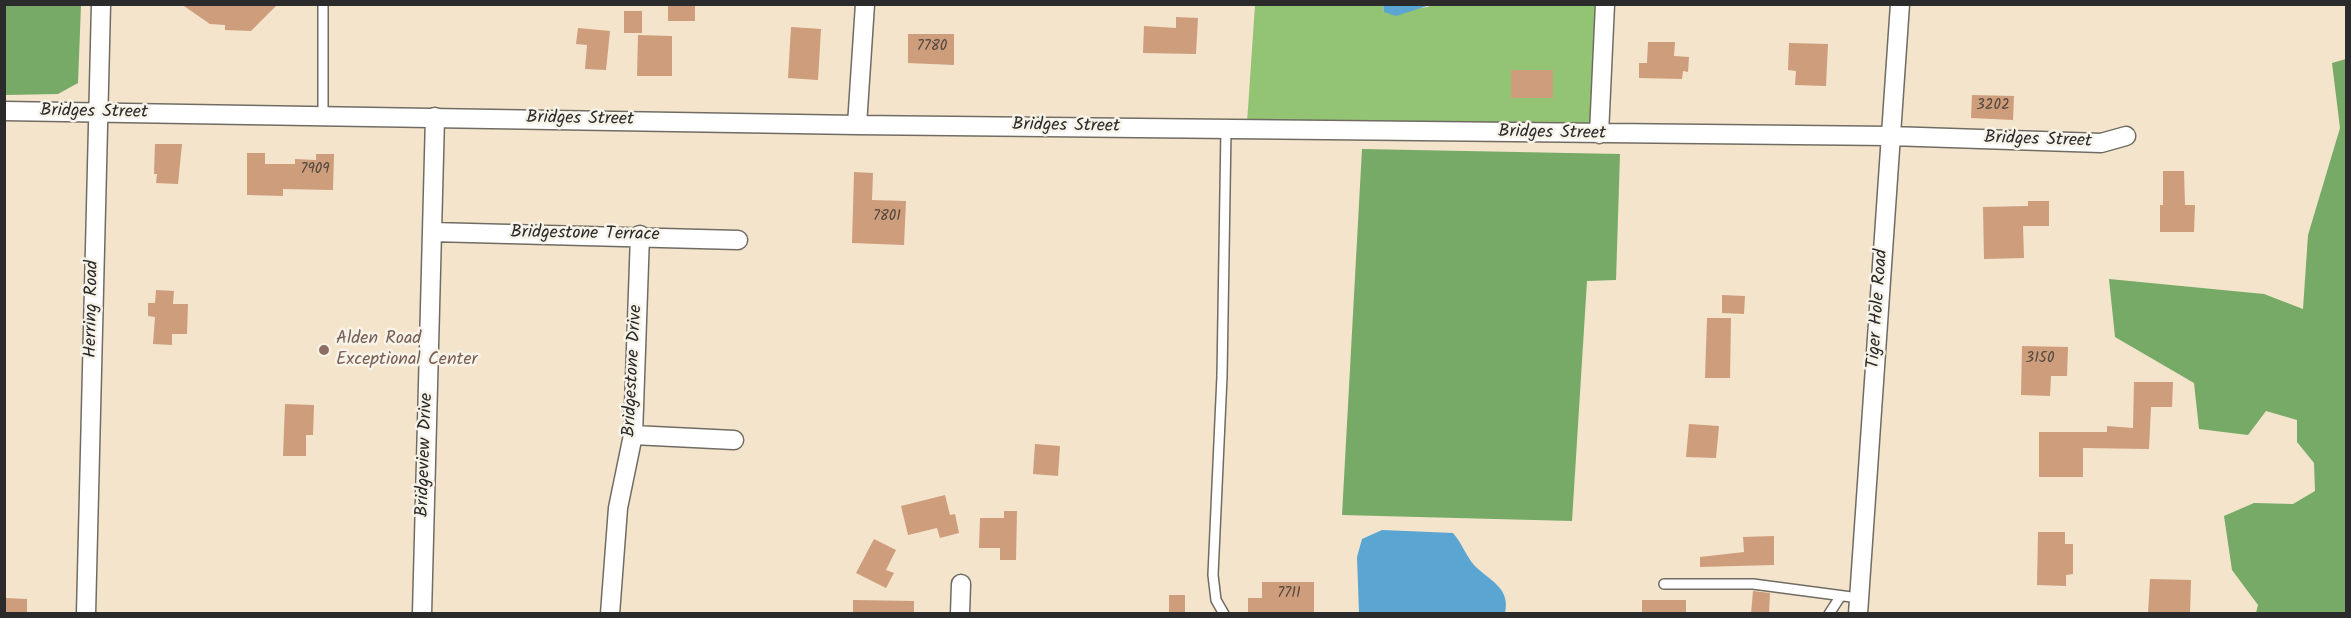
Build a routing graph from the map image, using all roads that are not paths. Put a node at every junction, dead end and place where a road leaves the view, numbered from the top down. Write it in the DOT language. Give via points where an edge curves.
graph roads {
  1 [pos="101,4"];
  2 [pos="323,4"];
  3 [pos="865,4"];
  4 [pos="1605,4"];
  5 [pos="1900,4"];
  6 [pos="4,111"];
  7 [pos="99,113"];
  8 [pos="323,116"];
  9 [pos="435,117"];
  10 [pos="857,125"];
  11 [pos="1226,129"];
  12 [pos="1599,135"];
  13 [pos="1890,136"];
  14 [pos="2126,136"];
  15 [pos="432,232"];
  16 [pos="640,235"];
  17 [pos="738,240"];
  18 [pos="633,435"];
  19 [pos="734,440"];
  20 [pos="961,584"];
  21 [pos="1664,584"];
  22 [pos="1840,597"];
  23 [pos="1859,606"];
  24 [pos="86,614"];
  25 [pos="422,614"];
  26 [pos="610,614"];
  27 [pos="960,614"];
  28 [pos="1224,614"];
  29 [pos="1829,614"];
  1 -- 7 [label="street, Herring Road"];
  2 -- 8 [label="lane"];
  3 -- 10 [label="street"];
  4 -- 12 [label="street"];
  5 -- 13 [label="street, Tiger Hole Road"];
  6 -- 7 [label="street, Bridges Street"];
  7 -- 8 [label="street, Bridges Street"];
  7 -- 24 [label="street, Herring Road"];
  8 -- 9 [label="street, Bridges Street"];
  9 -- 10 [label="street, Bridges Street"];
  9 -- 15 [label="street, Bridgeview Drive"];
  10 -- 11 [label="street, Bridges Street"];
  11 -- 12 [label="street, Bridges Street"];
  11 -- 28 [label="lane" via="1214,575 1216,600"];
  12 -- 13 [label="street, Bridges Street"];
  13 -- 14 [label="street, Bridges Street" via="2101,143"];
  13 -- 23 [label="street, Tiger Hole Road"];
  15 -- 16 [label="street, Bridgestone Terrace"];
  15 -- 25 [label="street, Bridgeview Drive"];
  16 -- 17 [label="street, Bridgestone Terrace"];
  16 -- 18 [label="street, Bridgestone Drive"];
  18 -- 19 [label="street"];
  18 -- 26 [label="street, Bridgestone Drive" via="618,508"];
  20 -- 27 [label="street"];
  21 -- 22 [label="lane" via="1753,585"];
  22 -- 23 [label="lane"];
  22 -- 29 [label="lane"];
}
